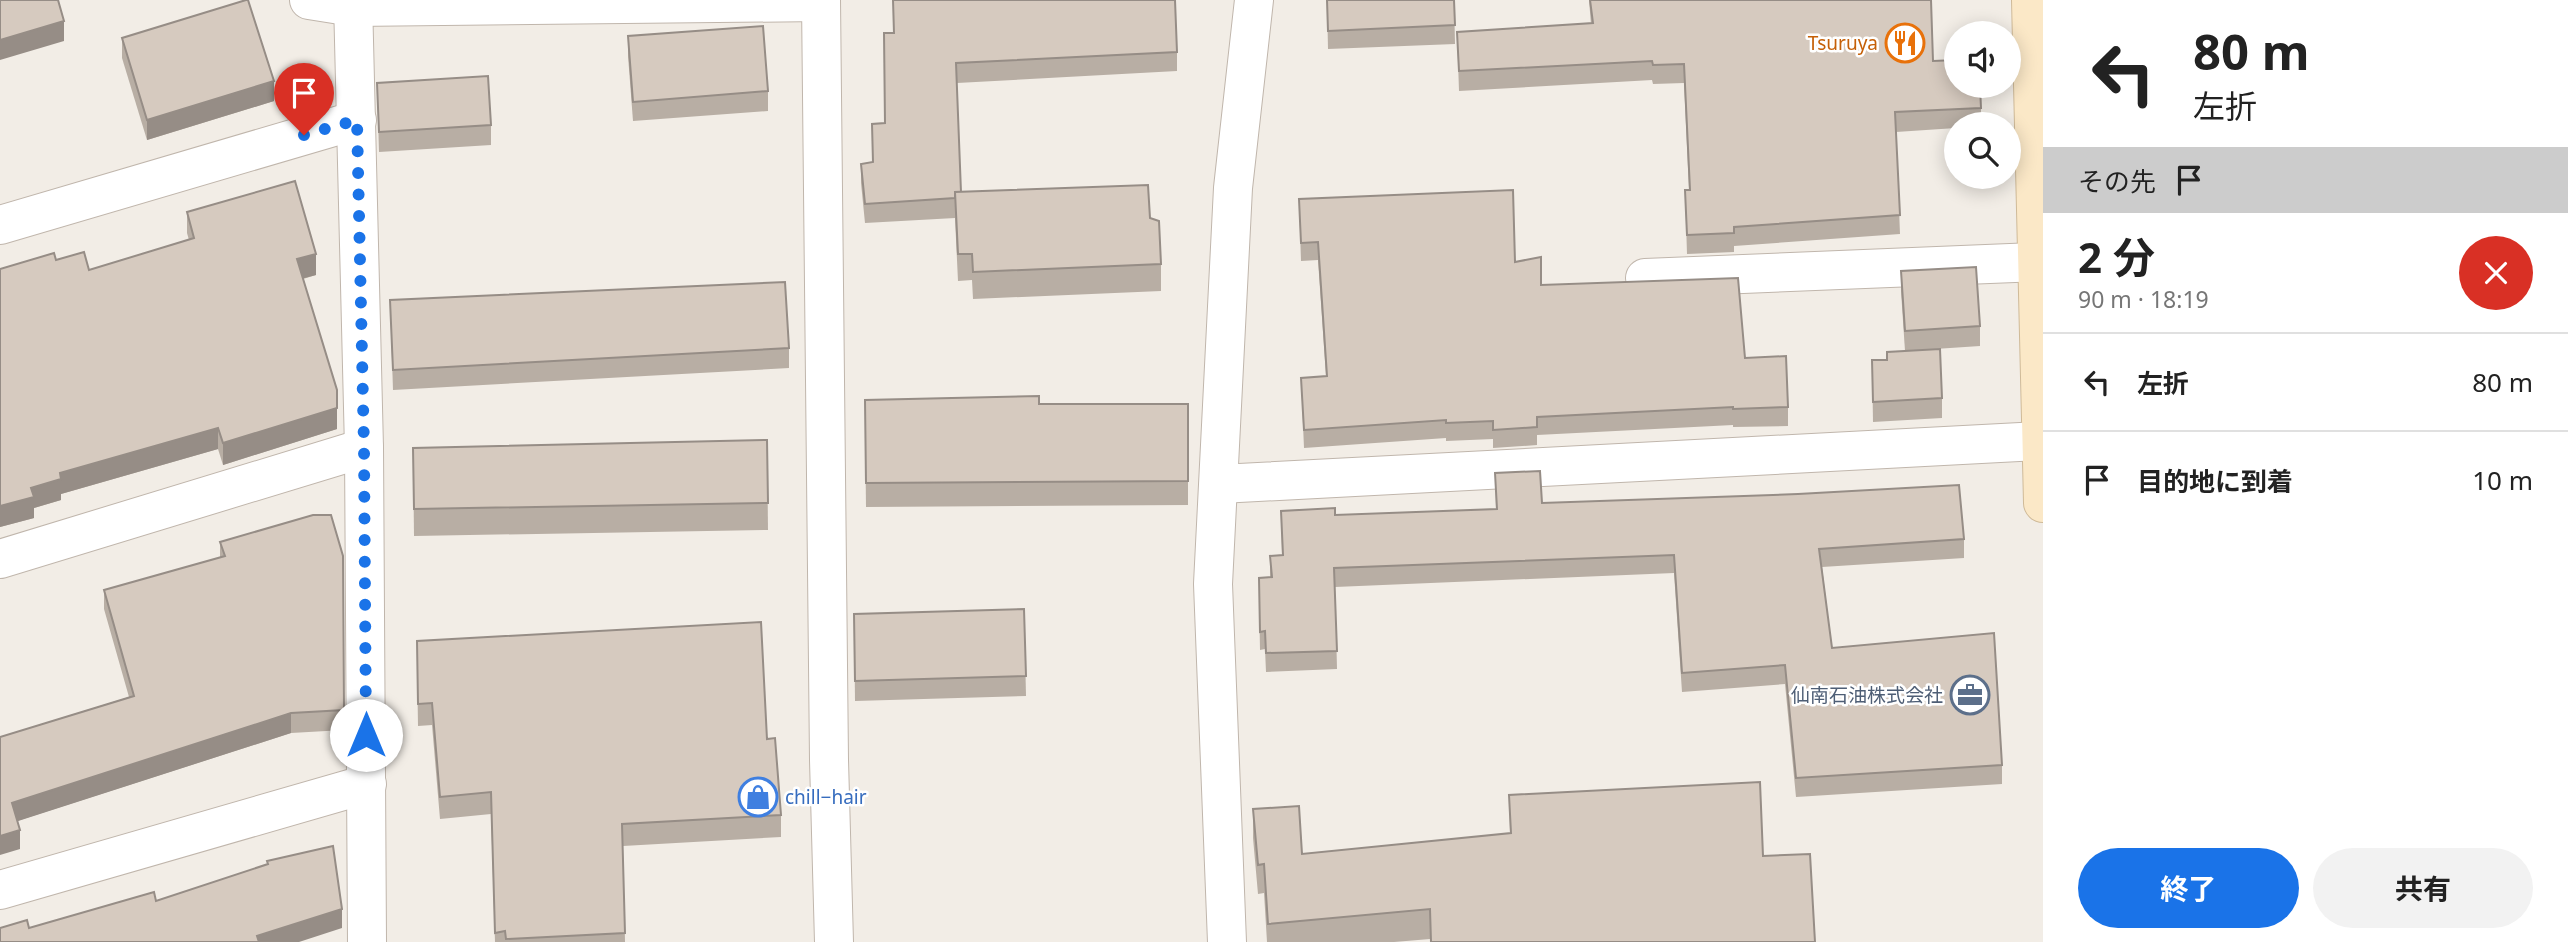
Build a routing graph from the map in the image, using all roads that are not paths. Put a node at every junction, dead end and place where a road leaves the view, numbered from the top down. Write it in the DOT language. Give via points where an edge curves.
graph roads {
  1 [pos="309,0"];
  2 [pos="1254,0"];
  3 [pos="2031,0"];
  4 [pos="821,1"];
  5 [pos="353,3"];
  6 [pos="357,120"];
  7 [pos="0,225"];
  8 [pos="2037,262"];
  9 [pos="1645,278"];
  10 [pos="364,448"];
  11 [pos="2042,472"];
  12 [pos="1220,484"];
  13 [pos="0,559"];
  14 [pos="367,783"];
  15 [pos="0,890"];
  16 [pos="367,942"];
  17 [pos="834,942"];
  18 [pos="1227,942"];
  1 -- 5 [label="street"];
  2 -- 12 [label="street" via="1233,188"];
  3 -- 8 [label="street"];
  4 -- 5 [label="street"];
  4 -- 17 [label="street"];
  5 -- 6 [label="street"];
  6 -- 7 [label="street"];
  6 -- 10 [label="street"];
  8 -- 9 [label="street"];
  8 -- 11 [label="street"];
  10 -- 13 [label="street"];
  10 -- 14 [label="street"];
  11 -- 12 [label="street"];
  12 -- 18 [label="street" via="1213,584"];
  14 -- 15 [label="street"];
  14 -- 16 [label="street"];
}
